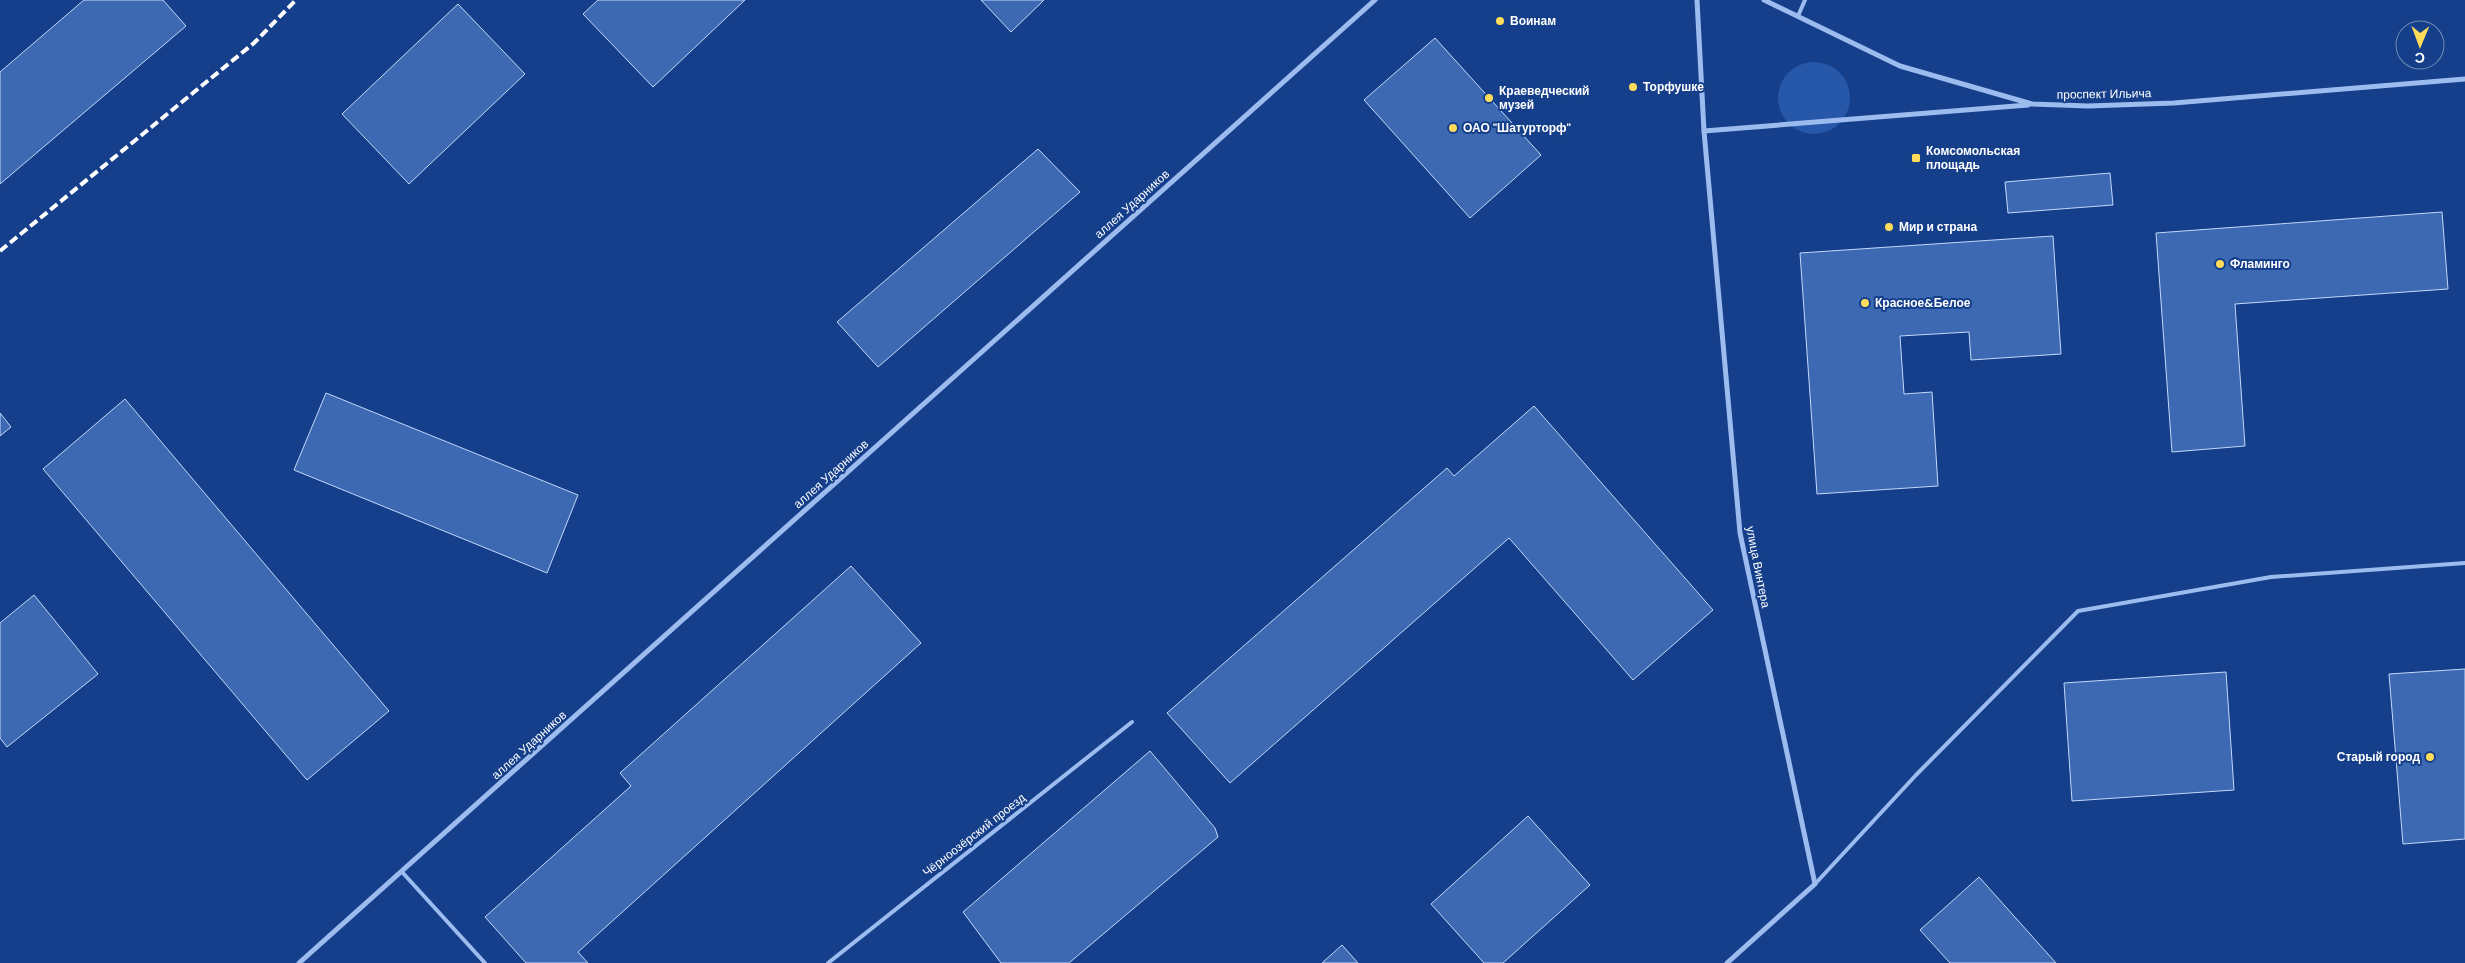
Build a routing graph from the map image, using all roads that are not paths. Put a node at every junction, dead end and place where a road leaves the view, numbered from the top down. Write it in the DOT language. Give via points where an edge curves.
graph roads {
  1 [pos="1375,0"];
  2 [pos="1697,0"];
  3 [pos="1764,0"];
  4 [pos="1805,0"];
  5 [pos="1798,16"];
  6 [pos="2465,79"];
  7 [pos="2032,104"];
  8 [pos="1704,131"];
  9 [pos="2465,563"];
  10 [pos="1132,722"];
  11 [pos="402,872"];
  12 [pos="1815,884"];
  13 [pos="299,963"];
  14 [pos="485,963"];
  15 [pos="828,963"];
  16 [pos="1727,963"];
  1 -- 11 [label="street, аллея Ударников"];
  2 -- 8 [label="street, улица Винтера"];
  3 -- 5 [label="street, проспект Ильича"];
  4 -- 5 [label="lane"];
  5 -- 7 [label="street, проспект Ильича" via="1900,66"];
  6 -- 7 [label="street, проспект Ильича" via="2174,103"];
  7 -- 8 [label="street"];
  8 -- 12 [label="street, улица Винтера" via="1740,532"];
  9 -- 12 [label="lane" via="2271,577 2078,611 1916,775"];
  10 -- 15 [label="lane, Чёрноозёрский проезд"];
  11 -- 13 [label="street, аллея Ударников"];
  11 -- 14 [label="lane"];
  12 -- 16 [label="street"];
}
